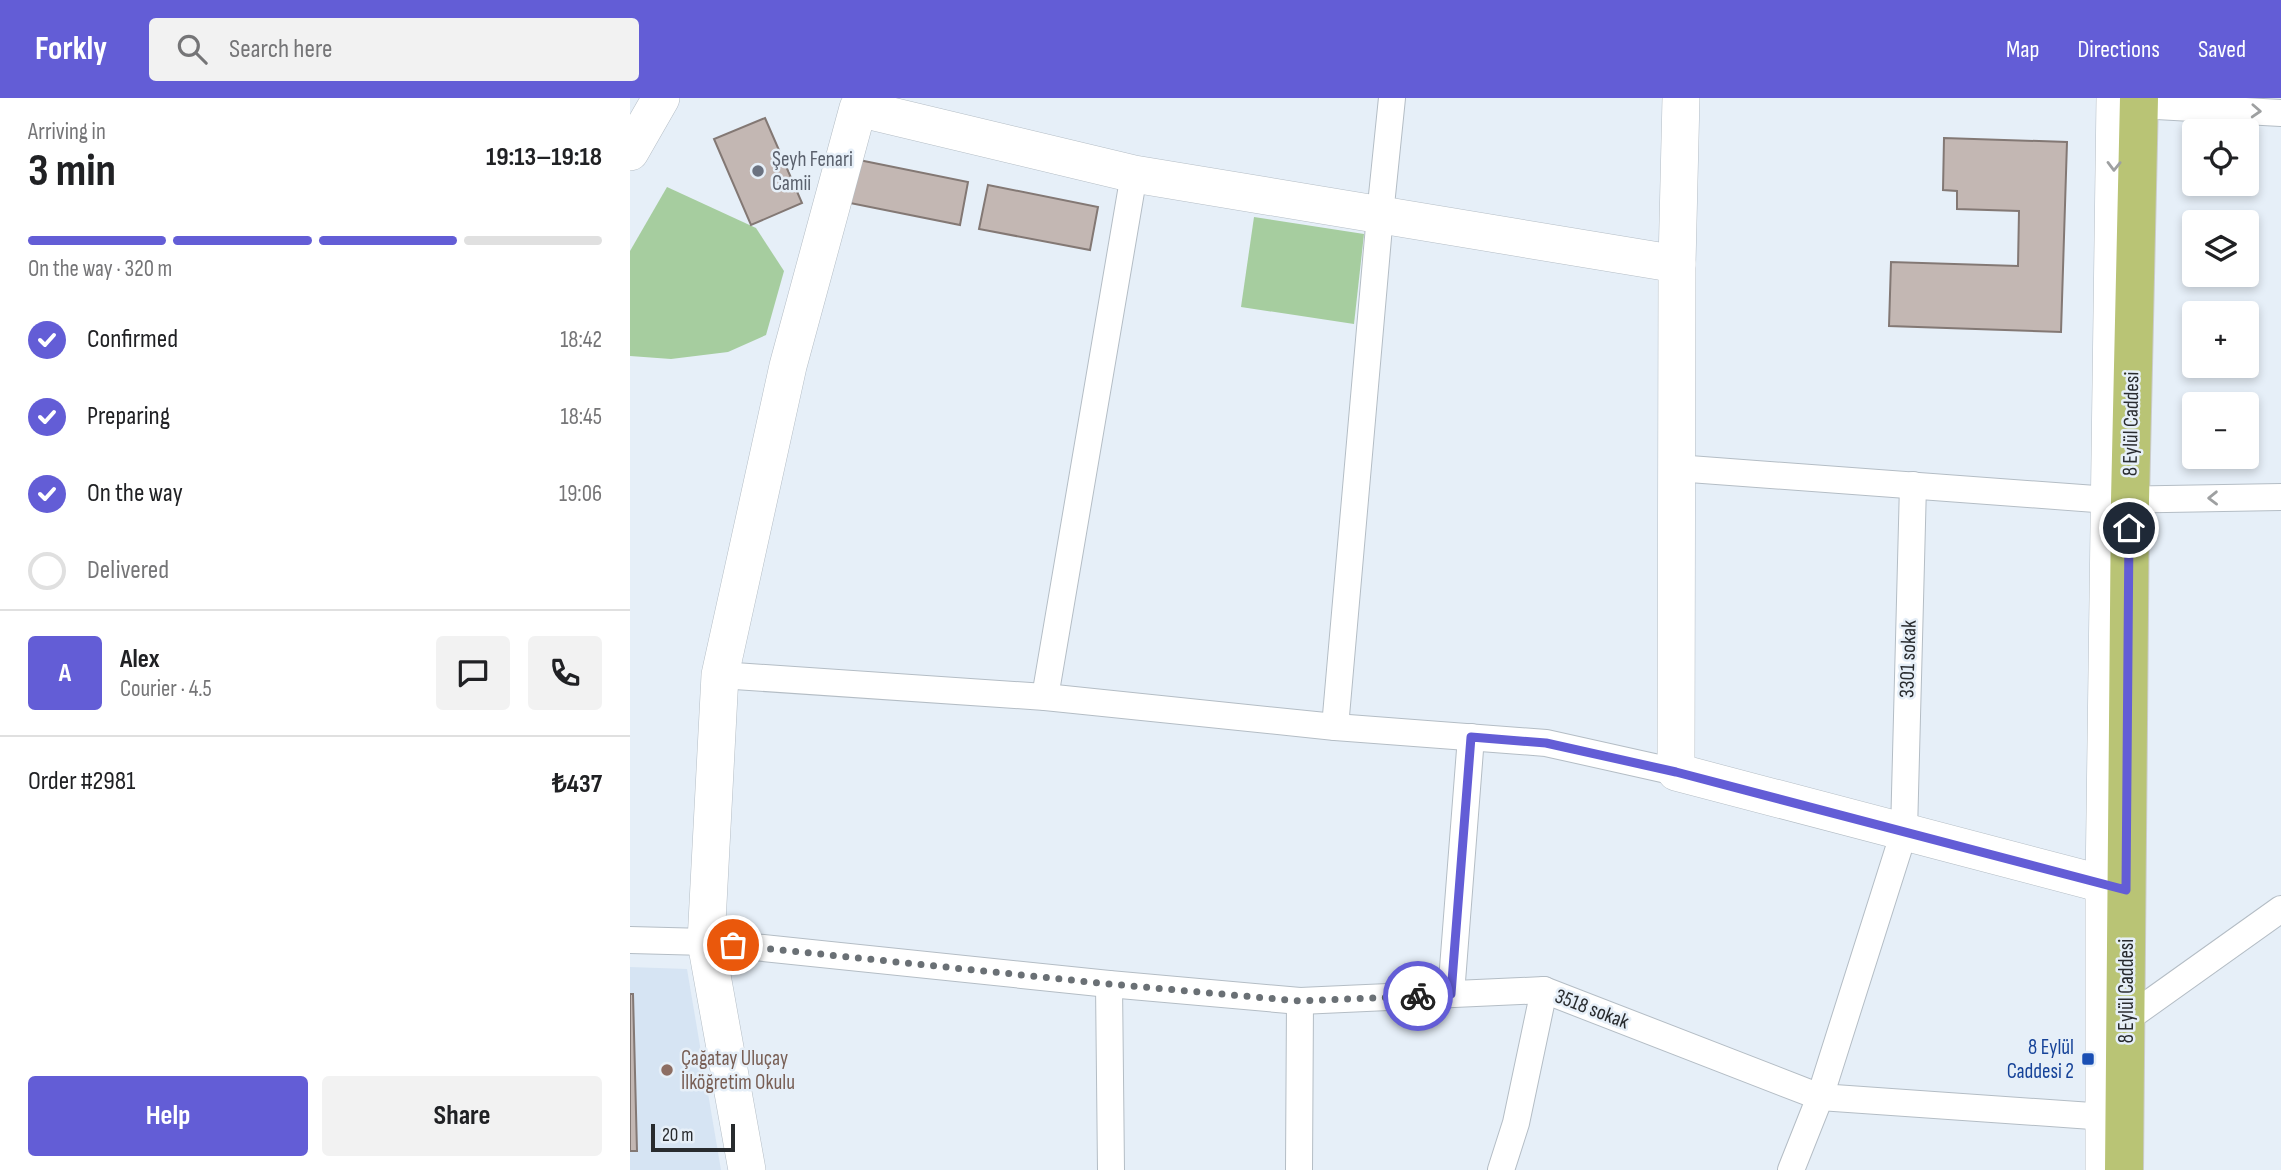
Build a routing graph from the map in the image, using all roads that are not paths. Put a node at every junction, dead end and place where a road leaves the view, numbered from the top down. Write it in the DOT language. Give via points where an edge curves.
graph roads {
  1 [pos="636,98"];
  2 [pos="661,98"];
  3 [pos="1392,98"];
  4 [pos="1681,98"];
  5 [pos="2131,100"];
  6 [pos="859,103"];
  7 [pos="630,109"];
  8 [pos="2281,113"];
  9 [pos="630,152"];
  10 [pos="1134,174"];
  11 [pos="1380,215"];
  12 [pos="1677,264"];
  13 [pos="1676,468"];
  14 [pos="1913,485"];
  15 [pos="2281,497"];
  16 [pos="2119,500"];
  17 [pos="720,675"];
  18 [pos="1045,697"];
  19 [pos="1335,727"];
  20 [pos="1471,737"];
  21 [pos="1676,772"];
  22 [pos="1904,832"];
  23 [pos="2115,887"];
  24 [pos="2280,912"];
  25 [pos="630,940"];
  26 [pos="706,942"];
  27 [pos="1109,984"];
  28 [pos="1544,990"];
  29 [pos="1451,994"];
  30 [pos="1300,1001"];
  31 [pos="2115,1027"];
  32 [pos="1820,1097"];
  33 [pos="2114,1118"];
  34 [pos="2117,1169"];
  35 [pos="747,1170"];
  36 [pos="1111,1170"];
  37 [pos="1299,1170"];
  38 [pos="1501,1170"];
  39 [pos="1791,1170"];
  1 -- 7 [label="street"];
  2 -- 9 [label="street"];
  3 -- 11 [label="street"];
  4 -- 12 [label="street"];
  5 -- 8 [label="street, one-way"];
  5 -- 16 [label="main road, 8 Eylül Caddesi"];
  6 -- 10 [label="street"];
  6 -- 17 [label="street" via="788,366"];
  10 -- 11 [label="street"];
  10 -- 18 [label="street"];
  11 -- 12 [label="street"];
  11 -- 19 [label="street"];
  12 -- 13 [label="street"];
  13 -- 14 [label="street"];
  13 -- 21 [label="street"];
  14 -- 16 [label="street"];
  14 -- 22 [label="street, 3301 sokak"];
  15 -- 16 [label="street, one-way"];
  16 -- 23 [label="main road, 8 Eylül Caddesi"];
  17 -- 18 [label="street"];
  17 -- 26 [label="street"];
  18 -- 19 [label="street"];
  19 -- 20 [label="street"];
  20 -- 21 [label="street" via="1546,743"];
  20 -- 29 [label="street"];
  21 -- 22 [label="street"];
  22 -- 23 [label="street"];
  22 -- 32 [label="street, 3301 sokak"];
  23 -- 31 [label="main road, 8 Eylül Caddesi"];
  24 -- 31 [label="street"];
  25 -- 26 [label="street, 3518 sokak"];
  26 -- 27 [label="street, 3518 sokak"];
  26 -- 35 [label="street"];
  27 -- 30 [label="street, 3518 sokak"];
  27 -- 36 [label="street"];
  28 -- 29 [label="street, 3518 sokak"];
  28 -- 32 [label="street, 3518 sokak"];
  28 -- 38 [label="street" via="1516,1123"];
  29 -- 30 [label="street, 3518 sokak"];
  30 -- 37 [label="street"];
  31 -- 33 [label="main road, 8 Eylül Caddesi"];
  32 -- 33 [label="street, 3518 sokak"];
  32 -- 39 [label="street, 3301 sokak"];
  33 -- 34 [label="main road, 8 Eylül Caddesi"];
}
